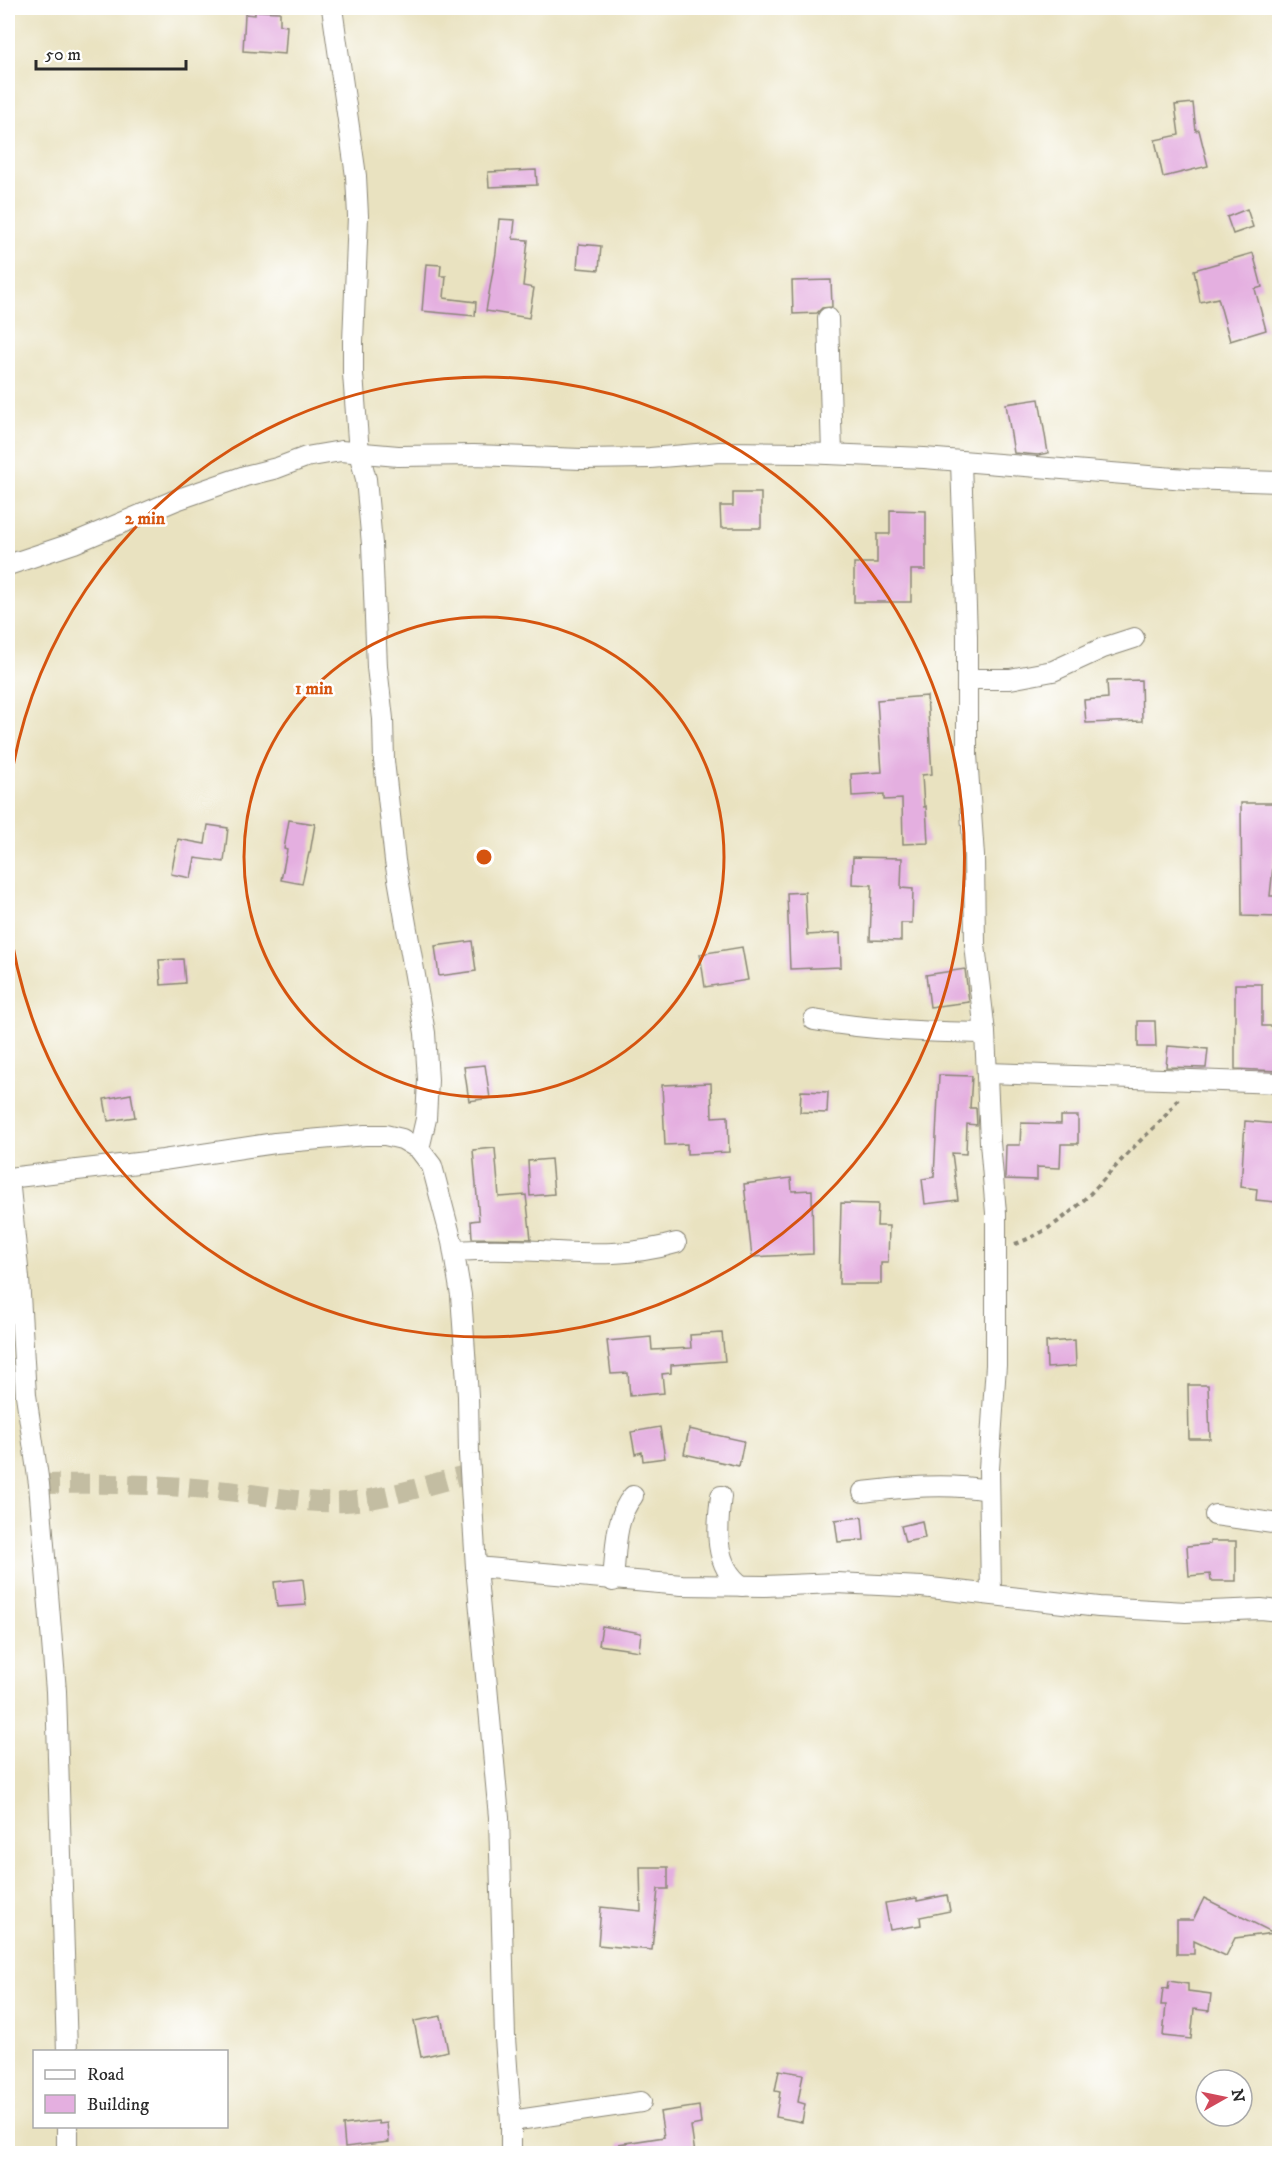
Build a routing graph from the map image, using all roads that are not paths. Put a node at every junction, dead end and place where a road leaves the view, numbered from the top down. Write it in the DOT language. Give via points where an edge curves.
graph roads {
  1 [pos="332,8"];
  2 [pos="828,318"];
  3 [pos="359,453"];
  4 [pos="832,454"];
  5 [pos="961,462"];
  6 [pos="1280,482"];
  7 [pos="8,565"];
  8 [pos="1134,638"];
  9 [pos="967,679"];
  10 [pos="814,1020"];
  11 [pos="985,1033"];
  12 [pos="987,1073"];
  13 [pos="1280,1083"];
  14 [pos="419,1149"];
  15 [pos="8,1178"];
  16 [pos="676,1243"];
  17 [pos="453,1251"];
  18 [pos="988,1490"];
  19 [pos="863,1492"];
  20 [pos="633,1496"];
  21 [pos="721,1496"];
  22 [pos="1215,1515"];
  23 [pos="1280,1524"];
  24 [pos="476,1568"];
  25 [pos="613,1581"];
  26 [pos="742,1586"];
  27 [pos="992,1593"];
  28 [pos="1280,1611"];
  29 [pos="67,2050"];
  30 [pos="641,2102"];
  31 [pos="511,2121"];
  32 [pos="67,2128"];
  33 [pos="67,2154"];
  34 [pos="511,2154"];
  1 -- 3 [label="street" via="358,216 352,342"];
  2 -- 4 [label="street"];
  3 -- 4 [label="street" via="582,459 720,452"];
  3 -- 7 [label="street" via="306,457 245,476"];
  3 -- 14 [label="street" via="366,479 372,544 377,667 395,861 425,1033 427,1109"];
  4 -- 5 [label="street"];
  5 -- 6 [label="street"];
  5 -- 9 [label="street"];
  8 -- 9 [label="street" via="1053,671 1010,679"];
  9 -- 11 [label="street" via="975,945"];
  10 -- 11 [label="street"];
  11 -- 12 [label="street"];
  12 -- 13 [label="street"];
  12 -- 18 [label="street" via="996,1250 996,1365"];
  14 -- 15 [label="street" via="385,1135 341,1136"];
  14 -- 17 [label="street" via="432,1166"];
  15 -- 29 [label="street" via="56,1691"];
  16 -- 17 [label="street" via="644,1252 613,1254"];
  17 -- 24 [label="street" via="468,1396"];
  18 -- 19 [label="street" via="934,1486"];
  18 -- 27 [label="street"];
  20 -- 25 [label="street" via="622,1516"];
  21 -- 26 [label="street" via="720,1555"];
  22 -- 23 [label="street"];
  24 -- 25 [label="street"];
  24 -- 31 [label="street" via="499,1817"];
  25 -- 26 [label="street"];
  26 -- 27 [label="street" via="836,1583"];
  27 -- 28 [label="street" via="1099,1607 1186,1612"];
  30 -- 31 [label="street"];
  31 -- 34 [label="street"];
  32 -- 33 [label="street"];
}
